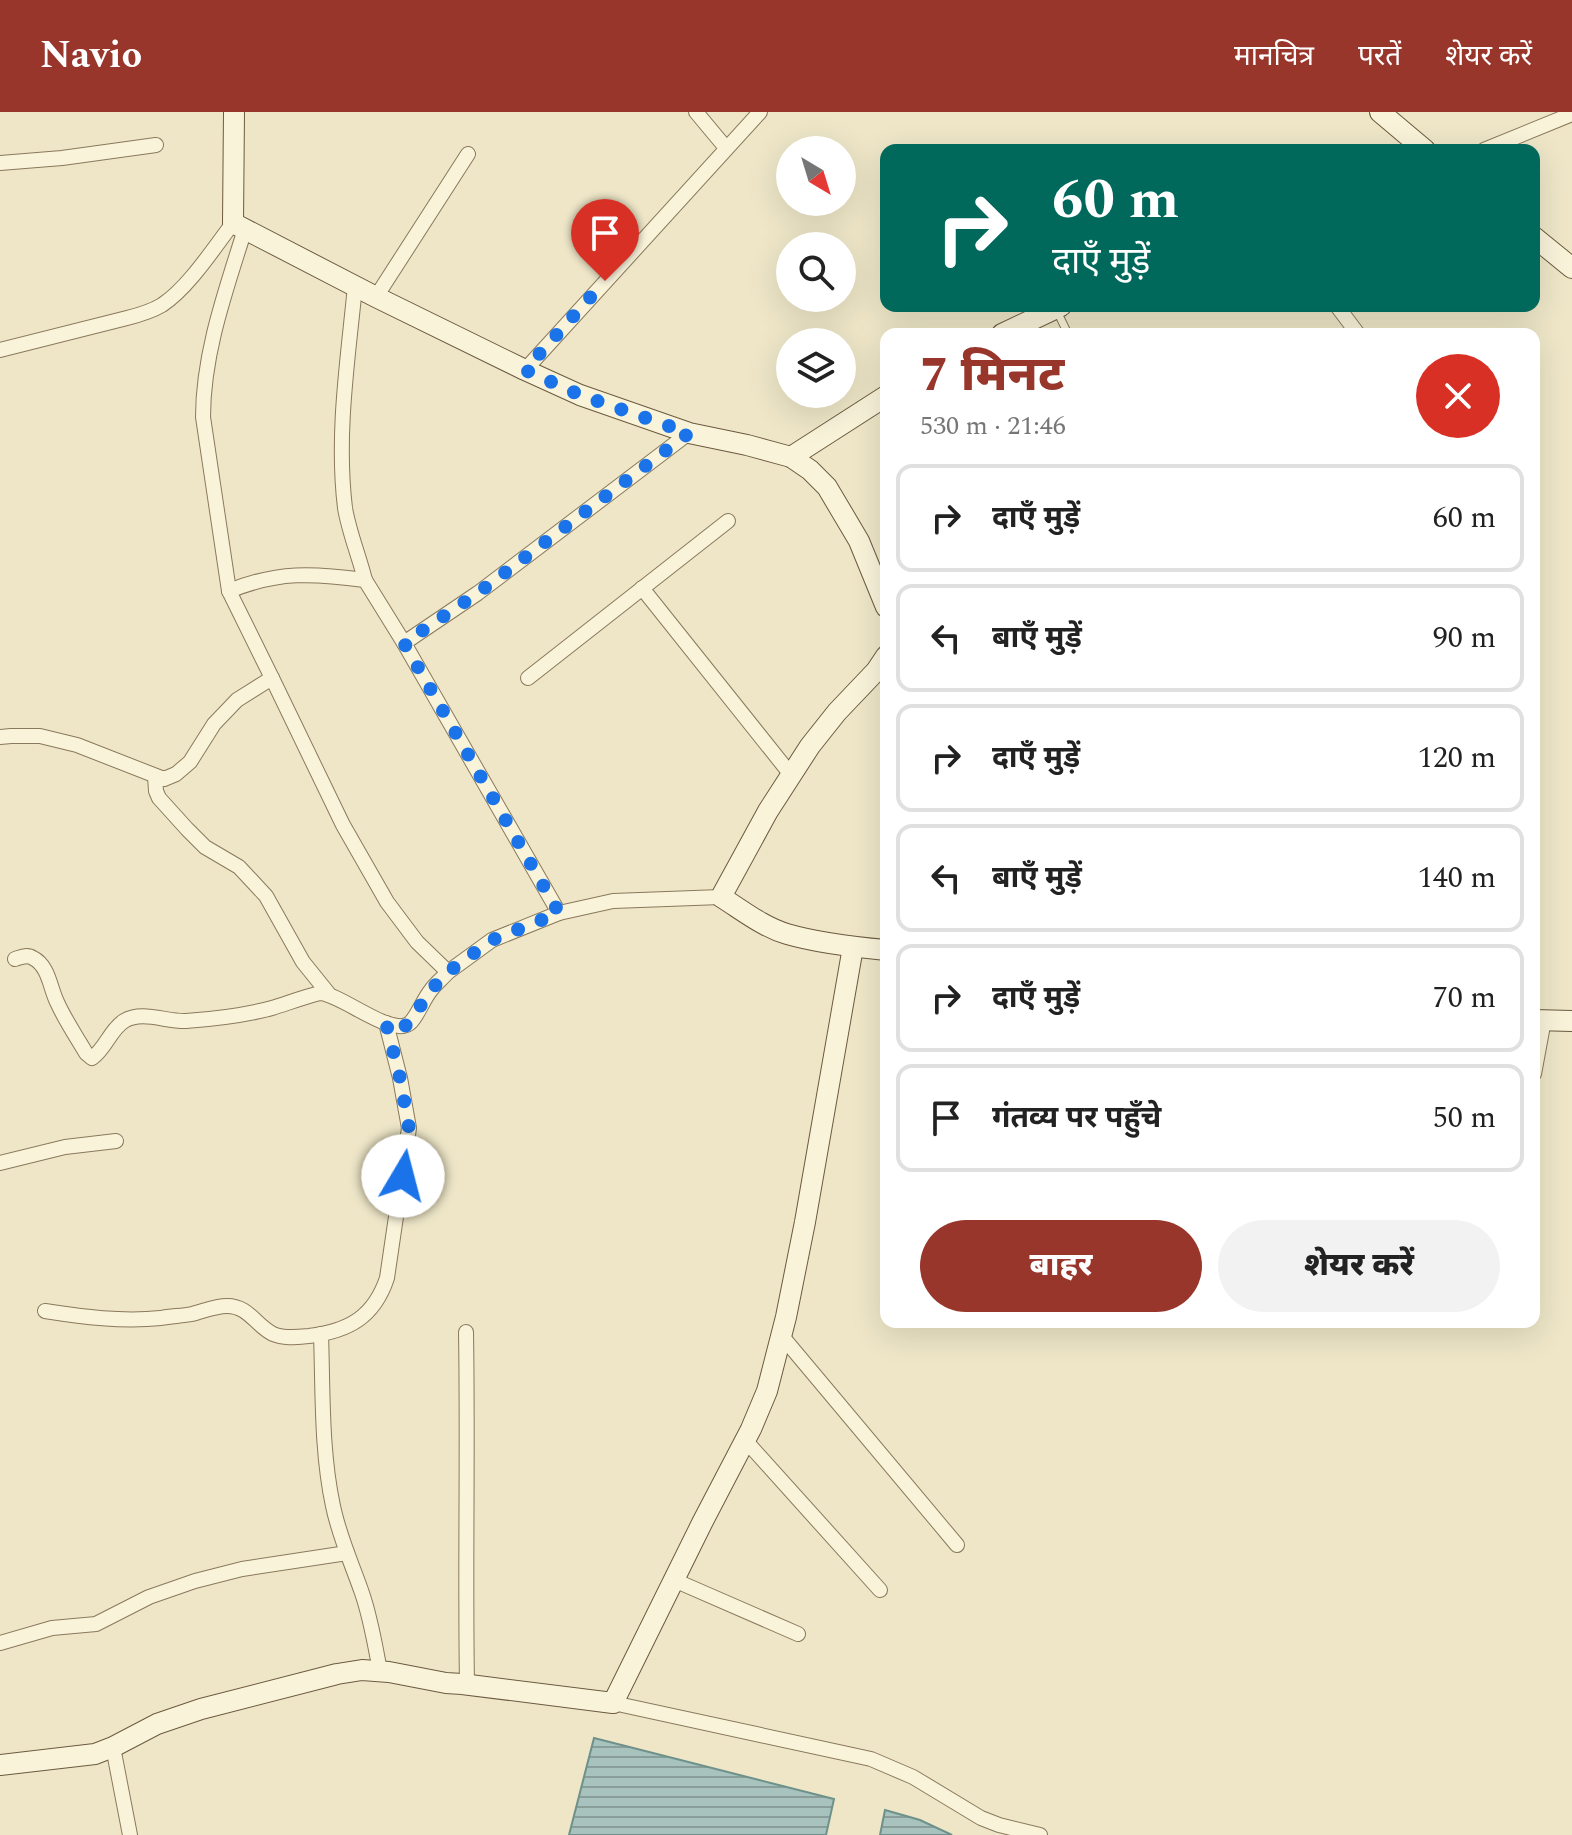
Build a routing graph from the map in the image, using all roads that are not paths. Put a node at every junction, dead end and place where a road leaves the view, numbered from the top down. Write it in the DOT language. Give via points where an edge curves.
graph roads {
  1 [pos="234,112"];
  2 [pos="696,112"];
  3 [pos="760,112"];
  4 [pos="1380,112"];
  5 [pos="1572,114"];
  6 [pos="1418,144"];
  7 [pos="1499,144"];
  8 [pos="156,145"];
  9 [pos="726,148"];
  10 [pos="468,154"];
  11 [pos="0,163"];
  12 [pos="239,226"];
  13 [pos="1540,242"];
  14 [pos="1572,268"];
  15 [pos="355,286"];
  16 [pos="376,297"];
  17 [pos="1048,312"];
  18 [pos="1014,328"];
  19 [pos="0,350"];
  20 [pos="525,370"];
  21 [pos="880,400"];
  22 [pos="689,433"];
  23 [pos="791,457"];
  24 [pos="728,521"];
  25 [pos="365,580"];
  26 [pos="642,588"];
  27 [pos="229,591"];
  28 [pos="880,592"];
  29 [pos="404,643"];
  30 [pos="880,665"];
  31 [pos="272,678"];
  32 [pos="528,678"];
  33 [pos="0,737"];
  34 [pos="155,776"];
  35 [pos="792,776"];
  36 [pos="721,897"];
  37 [pos="559,913"];
  38 [pos="853,947"];
  39 [pos="880,949"];
  40 [pos="15,959"];
  41 [pos="448,972"];
  42 [pos="328,993"];
  43 [pos="1540,1020"];
  44 [pos="1572,1021"];
  45 [pos="386,1023"];
  46 [pos="116,1141"];
  47 [pos="0,1163"];
  48 [pos="45,1311"];
  49 [pos="466,1332"];
  50 [pos="321,1334"];
  51 [pos="781,1335"];
  52 [pos="745,1440"];
  53 [pos="957,1545"];
  54 [pos="347,1553"];
  55 [pos="674,1580"];
  56 [pos="880,1590"];
  57 [pos="798,1634"];
  58 [pos="0,1643"];
  59 [pos="380,1671"];
  60 [pos="467,1684"];
  61 [pos="613,1703"];
  62 [pos="113,1747"];
  63 [pos="0,1765"];
  64 [pos="130,1835"];
  65 [pos="1040,1835"];
  1 -- 12 [label="street"];
  2 -- 9 [label="street"];
  3 -- 9 [label="street"];
  4 -- 6 [label="street"];
  5 -- 7 [label="street"];
  8 -- 11 [label="street"];
  9 -- 20 [label="street"];
  10 -- 16 [label="street"];
  12 -- 15 [label="street"];
  12 -- 19 [label="street" via="164,304"];
  12 -- 27 [label="street" via="203,391"];
  13 -- 14 [label="street"];
  15 -- 16 [label="street"];
  15 -- 25 [label="street" via="342,470 346,511"];
  16 -- 20 [label="street"];
  17 -- 18 [label="street"];
  20 -- 22 [label="street"];
  21 -- 23 [label="street"];
  22 -- 23 [label="street"];
  22 -- 29 [label="street"];
  23 -- 28 [label="street" via="827,487 859,541"];
  24 -- 26 [label="street"];
  25 -- 27 [label="street" via="282,575"];
  25 -- 29 [label="street"];
  26 -- 32 [label="street"];
  26 -- 35 [label="street"];
  27 -- 31 [label="street"];
  29 -- 37 [label="street"];
  30 -- 35 [label="street" via="810,746"];
  31 -- 34 [label="street" via="220,717 182,769 164,779"];
  31 -- 41 [label="street" via="387,902"];
  33 -- 34 [label="street" via="40,736 77,745"];
  34 -- 42 [label="street" via="159,798 187,829 239,867 266,896 303,962"];
  35 -- 36 [label="street"];
  36 -- 37 [label="street" via="613,901"];
  36 -- 38 [label="street" via="786,934"];
  37 -- 41 [label="street" via="492,940"];
  38 -- 39 [label="street"];
  38 -- 51 [label="street"];
  40 -- 42 [label="street" via="29,955 42,966 56,1001 92,1058 129,1019 206,1019"];
  41 -- 45 [label="street" via="410,1022 399,1027"];
  42 -- 45 [label="street"];
  43 -- 44 [label="street"];
  45 -- 50 [label="street" via="409,1128 387,1278 368,1313"];
  46 -- 47 [label="street"];
  48 -- 50 [label="street" via="126,1319 233,1306 281,1337"];
  49 -- 60 [label="street"];
  50 -- 54 [label="street" via="324,1446 332,1504"];
  51 -- 52 [label="street" via="767,1391"];
  51 -- 53 [label="street"];
  52 -- 55 [label="street"];
  52 -- 56 [label="street"];
  54 -- 58 [label="street" via="195,1581 96,1624 52,1628"];
  54 -- 59 [label="street"];
  55 -- 57 [label="street"];
  55 -- 61 [label="street"];
  59 -- 60 [label="street"];
  59 -- 62 [label="street" via="337,1674 201,1709"];
  60 -- 61 [label="street"];
  61 -- 65 [label="street" via="871,1759 981,1818"];
  62 -- 63 [label="street" via="95,1754"];
  62 -- 64 [label="street"];
}
